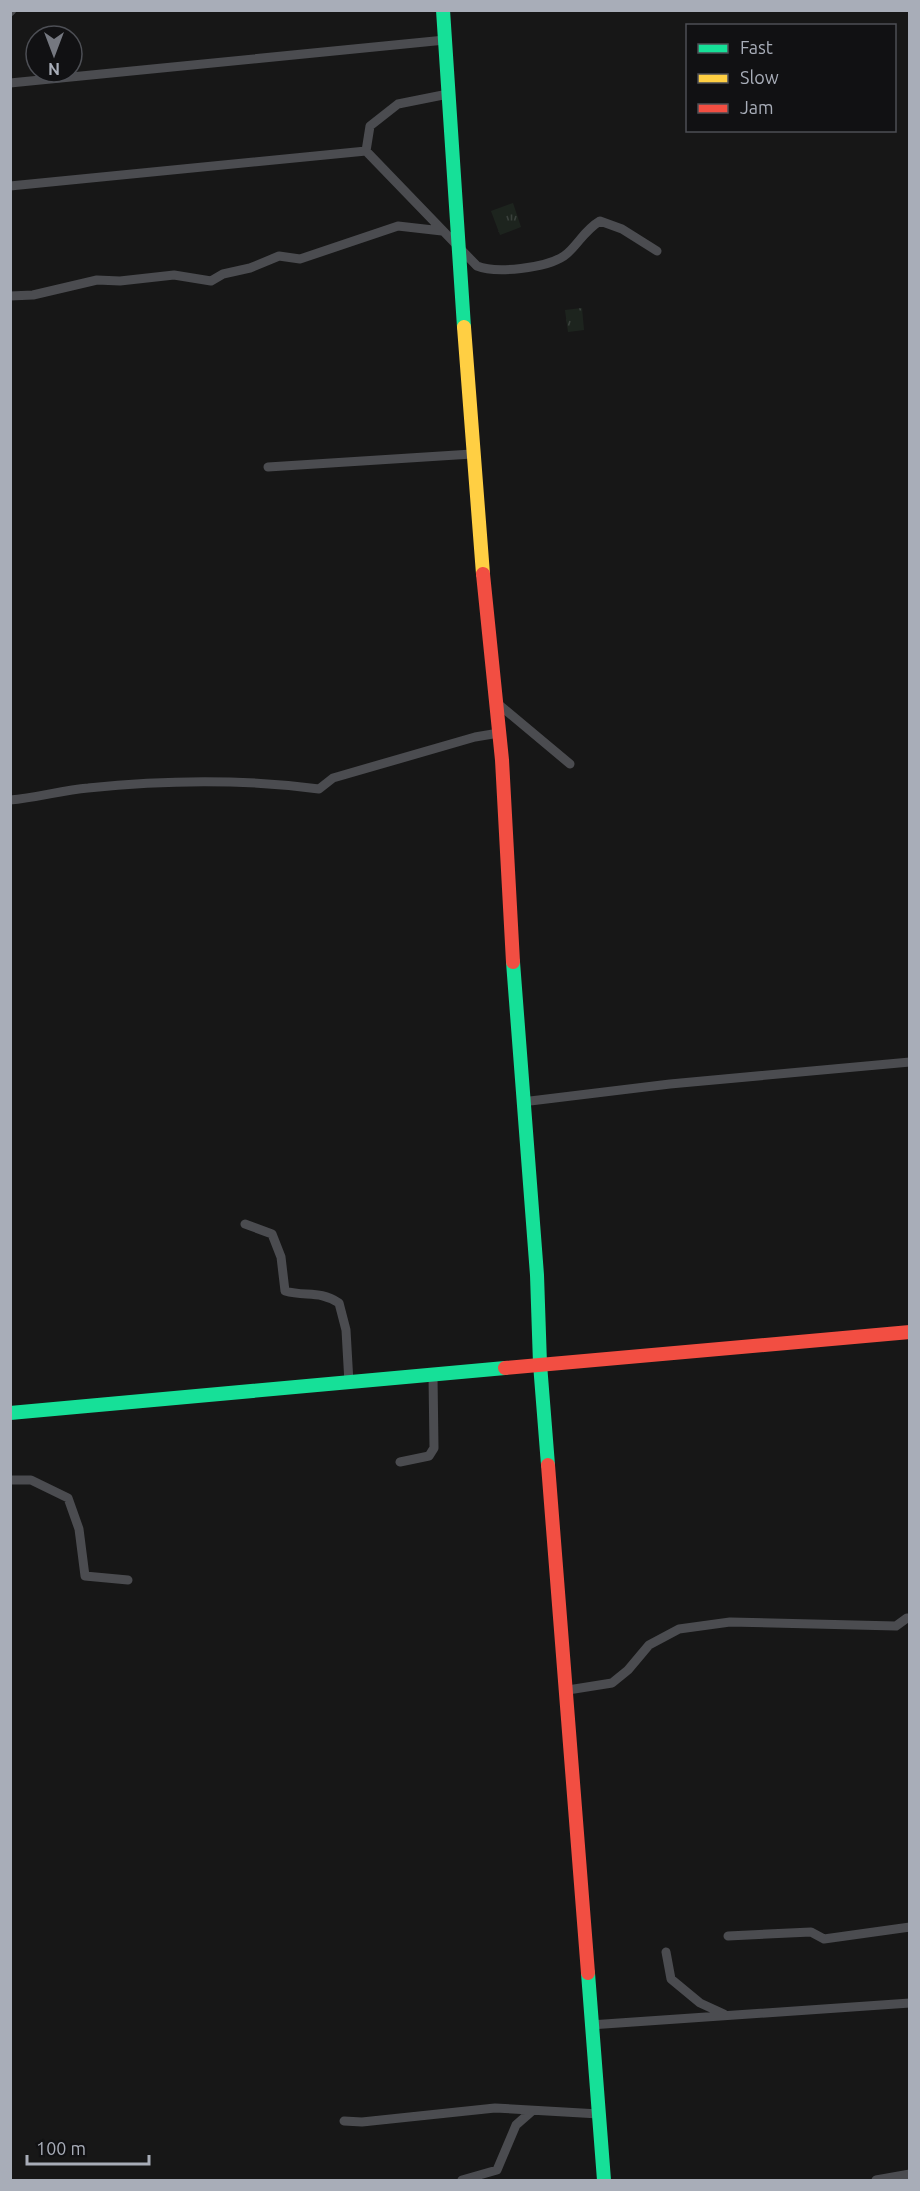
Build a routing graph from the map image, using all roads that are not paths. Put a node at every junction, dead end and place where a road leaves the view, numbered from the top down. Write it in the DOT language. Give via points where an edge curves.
graph roads {
  1 [pos="444,10"];
  2 [pos="445,40"];
  3 [pos="10,83"];
  4 [pos="448,94"];
  5 [pos="366,151"];
  6 [pos="10,186"];
  7 [pos="442,231"];
  8 [pos="458,248"];
  9 [pos="657,251"];
  10 [pos="10,296"];
  11 [pos="472,454"];
  12 [pos="268,467"];
  13 [pos="497,703"];
  14 [pos="499,733"];
  15 [pos="570,764"];
  16 [pos="10,800"];
  17 [pos="909,1062"];
  18 [pos="522,1102"];
  19 [pos="245,1224"];
  20 [pos="909,1332"];
  21 [pos="540,1364"];
  22 [pos="433,1376"];
  23 [pos="349,1383"];
  24 [pos="10,1413"];
  25 [pos="400,1462"];
  26 [pos="10,1480"];
  27 [pos="128,1580"];
  28 [pos="907,1618"];
  29 [pos="568,1690"];
  30 [pos="909,1927"];
  31 [pos="728,1936"];
  32 [pos="666,1953"];
  33 [pos="909,2002"];
  34 [pos="725,2014"];
  35 [pos="590,2025"];
  36 [pos="532,2111"];
  37 [pos="599,2114"];
  38 [pos="344,2121"];
  39 [pos="909,2174"];
  40 [pos="462,2181"];
  41 [pos="604,2181"];
  42 [pos="876,2181"];
  1 -- 2 [label="street"];
  2 -- 3 [label="street"];
  2 -- 4 [label="street"];
  4 -- 5 [label="street" via="398,104 370,126"];
  4 -- 8 [label="street"];
  5 -- 6 [label="street"];
  5 -- 7 [label="street"];
  7 -- 8 [label="street"];
  7 -- 10 [label="street" via="398,226 300,259 279,256 211,281 174,275 97,280 33,296"];
  8 -- 9 [label="street" via="484,269 527,267 562,257 600,221 622,229"];
  8 -- 11 [label="street"];
  11 -- 12 [label="street"];
  11 -- 13 [label="street"];
  13 -- 14 [label="street"];
  13 -- 15 [label="street"];
  14 -- 16 [label="street" via="333,778 319,789 266,782 150,784 87,788"];
  14 -- 18 [label="street"];
  17 -- 18 [label="street"];
  18 -- 21 [label="street" via="537,1275"];
  19 -- 23 [label="street" via="272,1234 285,1291 317,1293 339,1303 346,1330"];
  20 -- 21 [label="street"];
  21 -- 22 [label="street"];
  21 -- 29 [label="street"];
  22 -- 23 [label="street"];
  22 -- 25 [label="street" via="434,1448 429,1456"];
  23 -- 24 [label="street"];
  26 -- 27 [label="street" via="31,1480 68,1498 79,1529 85,1576"];
  28 -- 29 [label="street" via="896,1626 730,1622 679,1629 649,1645 612,1683"];
  29 -- 35 [label="street"];
  30 -- 31 [label="street" via="824,1940 812,1932"];
  32 -- 34 [label="street" via="671,1979 700,2003"];
  33 -- 34 [label="street"];
  34 -- 35 [label="street"];
  35 -- 37 [label="street"];
  36 -- 37 [label="street"];
  36 -- 38 [label="street" via="495,2108"];
  36 -- 40 [label="street" via="516,2126 497,2170"];
  37 -- 41 [label="street"];
  39 -- 42 [label="street"];
}
